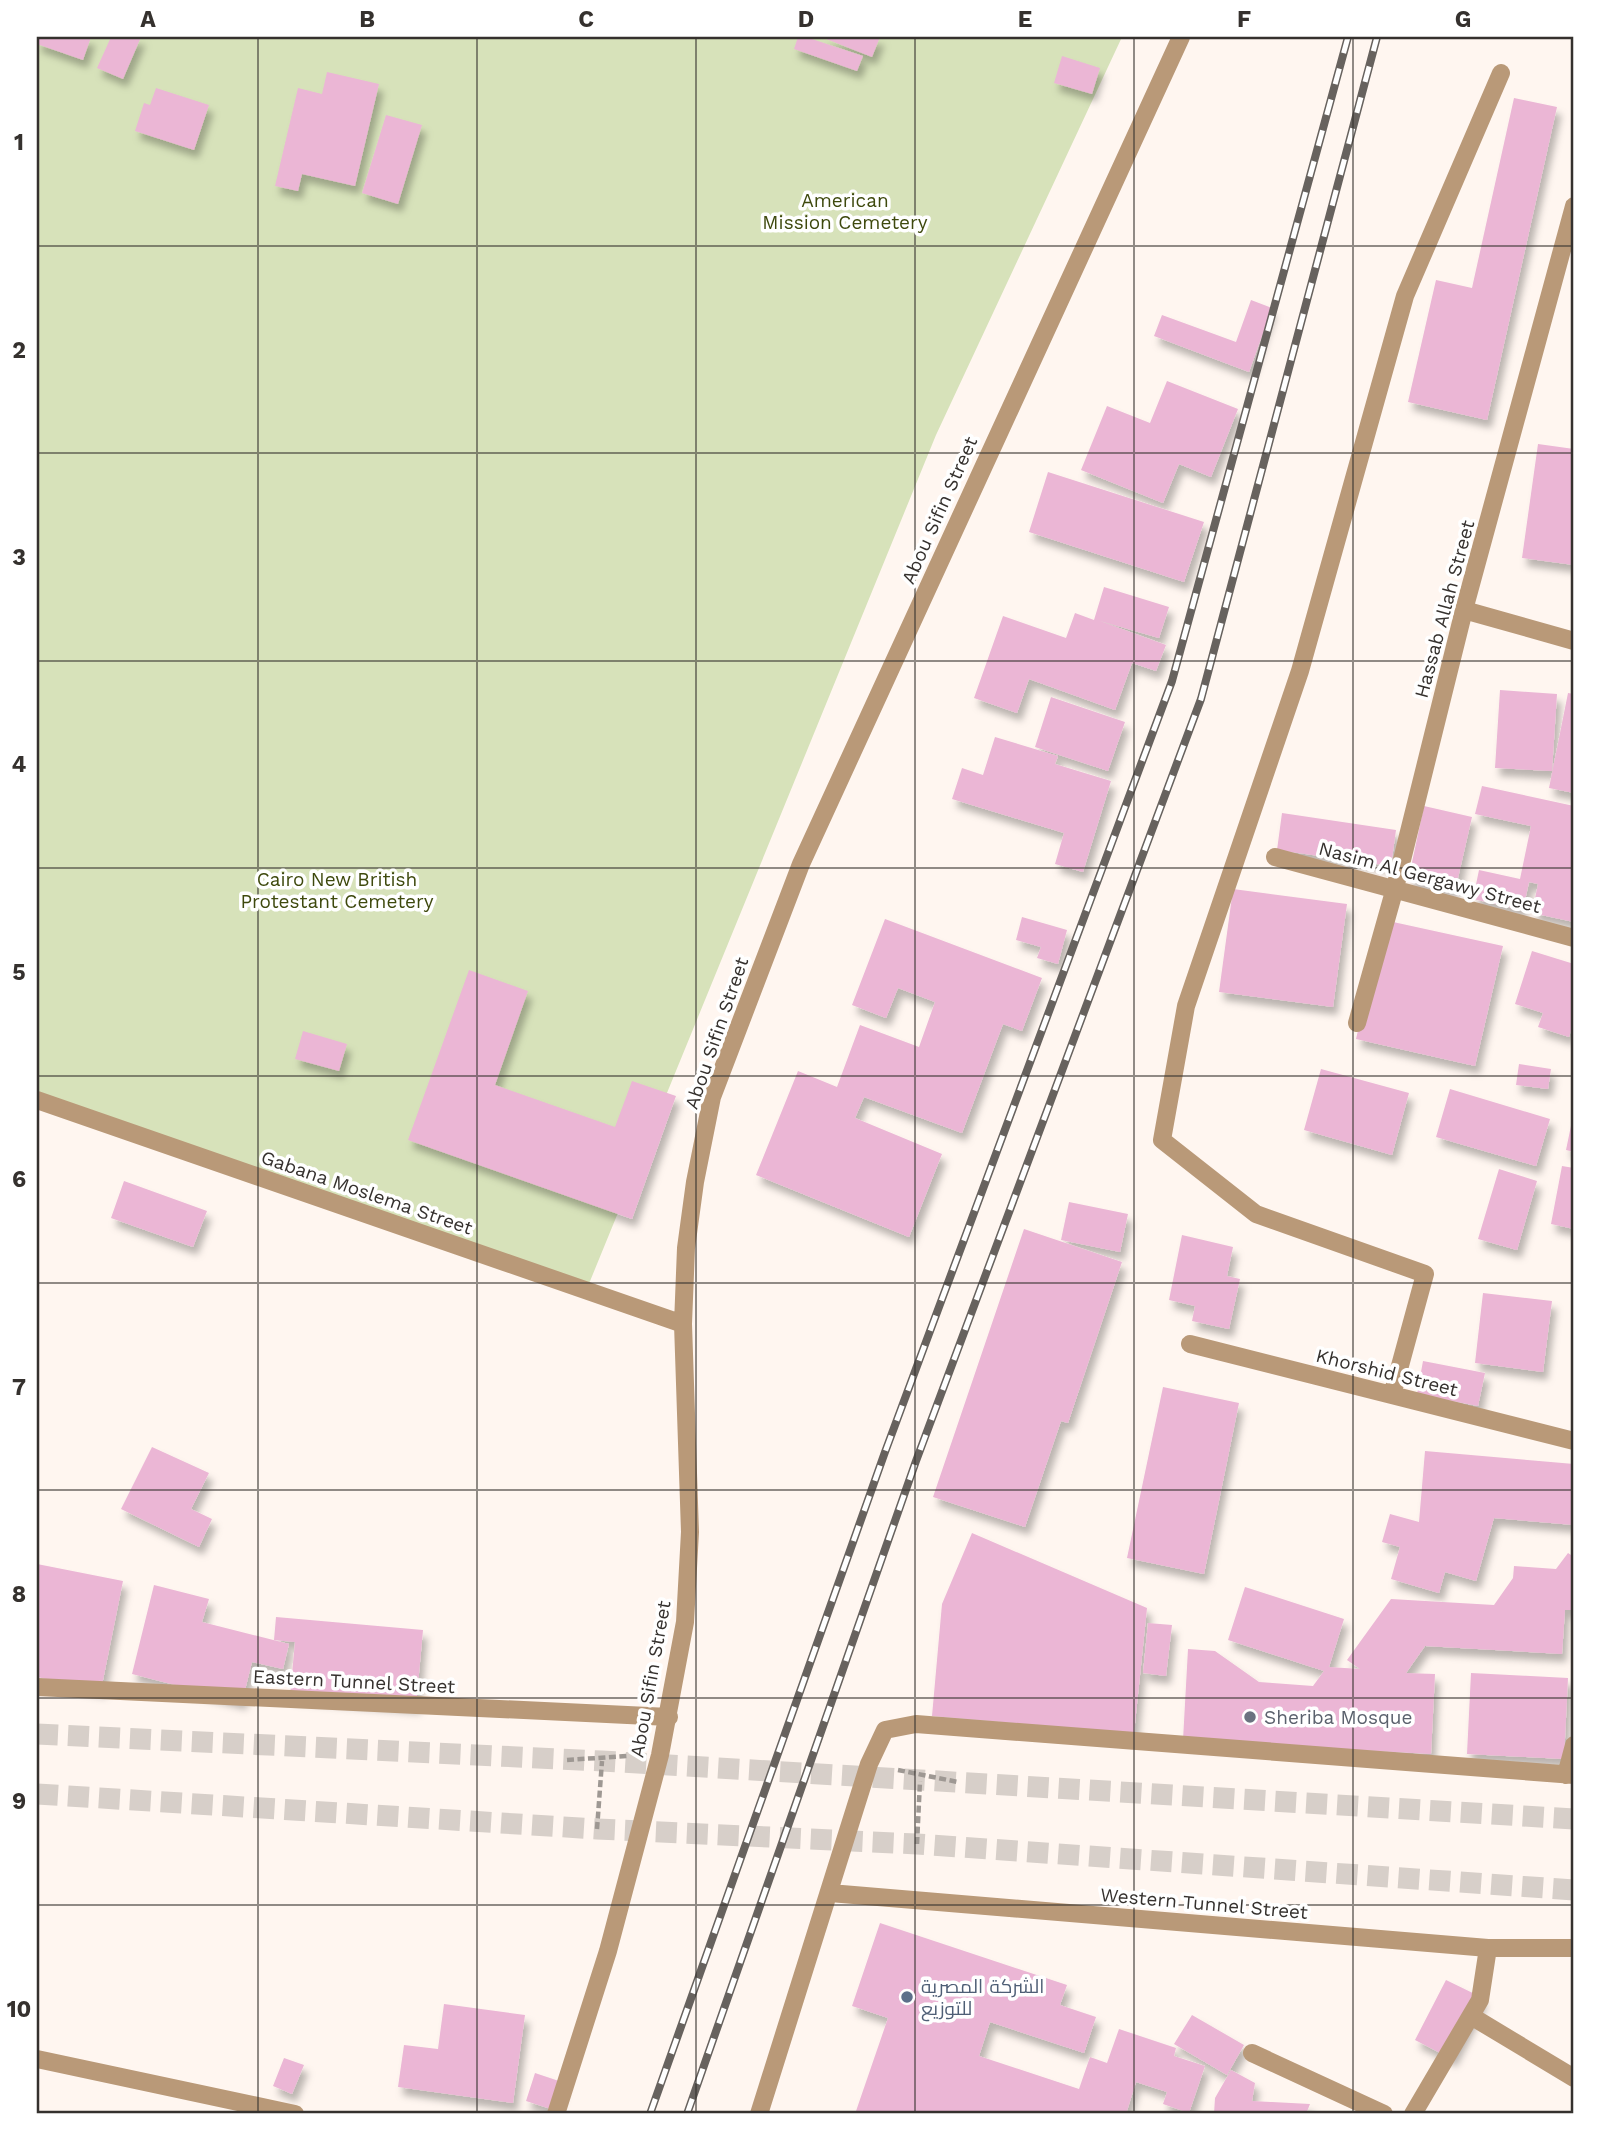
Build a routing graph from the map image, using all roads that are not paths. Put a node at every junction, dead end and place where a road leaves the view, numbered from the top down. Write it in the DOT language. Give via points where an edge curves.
graph roads {
  1 [pos="1181,37"];
  2 [pos="1501,73"];
  3 [pos="1574,206"];
  4 [pos="1464,610"];
  5 [pos="1574,641"];
  6 [pos="1275,857"];
  7 [pos="1395,888"];
  8 [pos="1574,937"];
  9 [pos="1357,1023"];
  10 [pos="37,1100"];
  11 [pos="683,1324"];
  12 [pos="1190,1344"];
  13 [pos="1392,1395"];
  14 [pos="1574,1441"];
  15 [pos="37,1687"];
  16 [pos="668,1717"];
  17 [pos="1574,1745"];
  18 [pos="1570,1775"];
  19 [pos="830,1894"];
  20 [pos="1488,1948"];
  21 [pos="1574,1948"];
  22 [pos="1471,2016"];
  23 [pos="1252,2053"];
  24 [pos="37,2059"];
  25 [pos="1574,2078"];
  26 [pos="295,2114"];
  27 [pos="556,2114"];
  28 [pos="759,2114"];
  29 [pos="1384,2114"];
  30 [pos="1413,2114"];
  1 -- 11 [label="street, Abou Sifin Street" via="801,864 756,977 712,1097 686,1248"];
  2 -- 13 [label="street" via="1405,296 1300,671 1186,1006 1162,1140 1256,1214 1425,1274"];
  3 -- 4 [label="street, Hassab Allah Street"];
  4 -- 5 [label="street"];
  4 -- 7 [label="street, Hassab Allah Street"];
  6 -- 7 [label="street, Nasim Al Gergawy Street"];
  7 -- 8 [label="street, Nasim Al Gergawy Street"];
  7 -- 9 [label="street, Hassab Allah Street"];
  10 -- 11 [label="street, Gabana Moslema Street"];
  11 -- 16 [label="street, Abou Sifin Street" via="690,1532 685,1622"];
  12 -- 13 [label="street, Khorshid Street"];
  13 -- 14 [label="street, Khorshid Street"];
  15 -- 16 [label="street, Eastern Tunnel Street"];
  16 -- 27 [label="street, Abou Sifin Street" via="608,1951"];
  17 -- 18 [label="street"];
  18 -- 19 [label="street" via="916,1724 884,1730 869,1764"];
  19 -- 20 [label="street, Western Tunnel Street"];
  19 -- 28 [label="street"];
  20 -- 21 [label="street, Western Tunnel Street"];
  20 -- 22 [label="street" via="1484,1987"];
  22 -- 25 [label="street"];
  22 -- 30 [label="street"];
  23 -- 29 [label="street"];
  24 -- 26 [label="street"];
}
